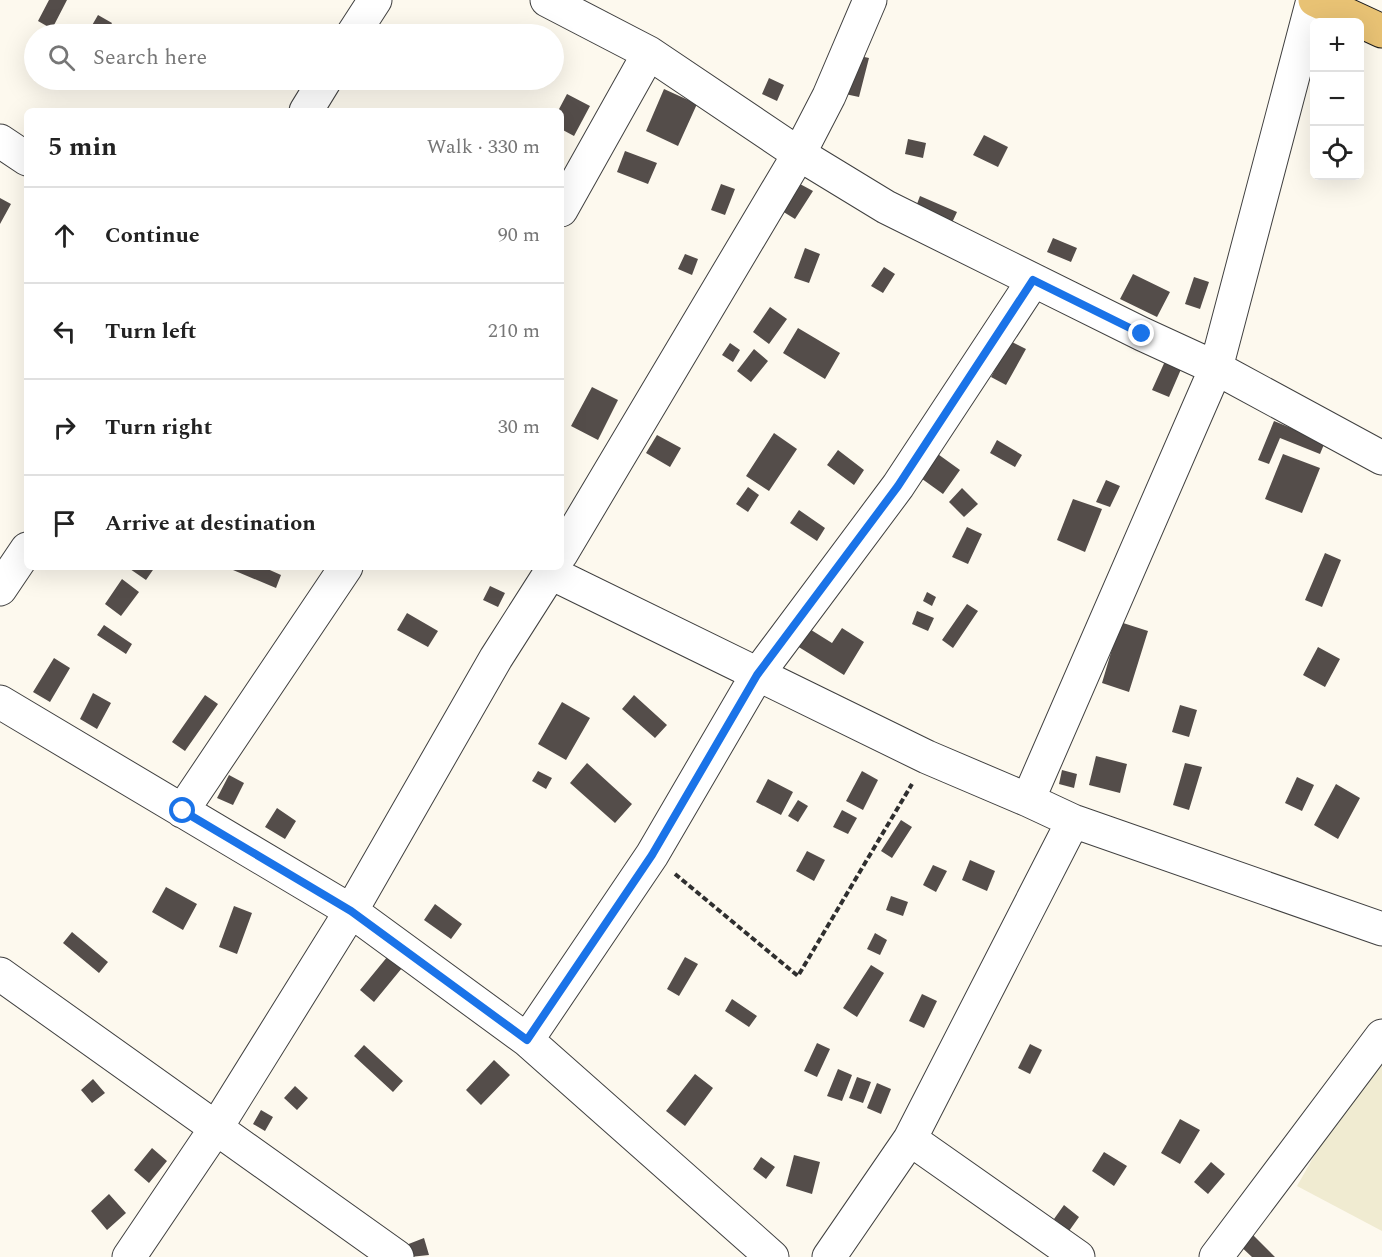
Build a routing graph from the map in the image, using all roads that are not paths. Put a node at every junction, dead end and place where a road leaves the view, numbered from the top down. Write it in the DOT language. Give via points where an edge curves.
graph roads {
  1 [pos="375,0"];
  2 [pos="547,0"];
  3 [pos="870,0"];
  4 [pos="1314,0"];
  5 [pos="359,24"];
  6 [pos="1382,31"];
  7 [pos="649,53"];
  8 [pos="319,90"];
  9 [pos="308,108"];
  10 [pos="0,141"];
  11 [pos="799,154"];
  12 [pos="24,157"];
  13 [pos="564,205"];
  14 [pos="1033,280"];
  15 [pos="1216,368"];
  16 [pos="1382,458"];
  17 [pos="564,542"];
  18 [pos="564,549"];
  19 [pos="24,554"];
  20 [pos="344,570"];
  21 [pos="548,570"];
  22 [pos="0,590"];
  23 [pos="757,675"];
  24 [pos="0,702"];
  25 [pos="1028,800"];
  26 [pos="183,811"];
  27 [pos="1073,821"];
  28 [pos="351,911"];
  29 [pos="1382,929"];
  30 [pos="0,974"];
  31 [pos="1382,1036"];
  32 [pos="527,1040"];
  33 [pos="216,1128"];
  34 [pos="910,1139"];
  35 [pos="129,1257"];
  36 [pos="397,1257"];
  37 [pos="772,1257"];
  38 [pos="829,1257"];
  39 [pos="1078,1257"];
  40 [pos="1216,1257"];
  1 -- 5 [label="street"];
  2 -- 7 [label="street"];
  3 -- 11 [label="street"];
  4 -- 6 [label="main road"];
  4 -- 15 [label="street"];
  7 -- 11 [label="street"];
  7 -- 13 [label="street"];
  8 -- 9 [label="street"];
  10 -- 12 [label="street"];
  11 -- 14 [label="street" via="886,207"];
  11 -- 17 [label="street"];
  14 -- 15 [label="street"];
  14 -- 23 [label="street" via="898,486"];
  15 -- 16 [label="street"];
  15 -- 25 [label="street"];
  18 -- 23 [label="street"];
  19 -- 22 [label="street"];
  20 -- 26 [label="street"];
  21 -- 28 [label="street"];
  23 -- 25 [label="street" via="927,757"];
  23 -- 32 [label="street" via="652,855"];
  24 -- 26 [label="street"];
  25 -- 27 [label="street"];
  26 -- 28 [label="street"];
  27 -- 29 [label="street"];
  27 -- 34 [label="street"];
  28 -- 32 [label="street"];
  28 -- 33 [label="street"];
  30 -- 33 [label="street"];
  31 -- 40 [label="street"];
  32 -- 37 [label="street"];
  33 -- 35 [label="street"];
  33 -- 36 [label="street"];
  34 -- 38 [label="street"];
  34 -- 39 [label="street"];
}
